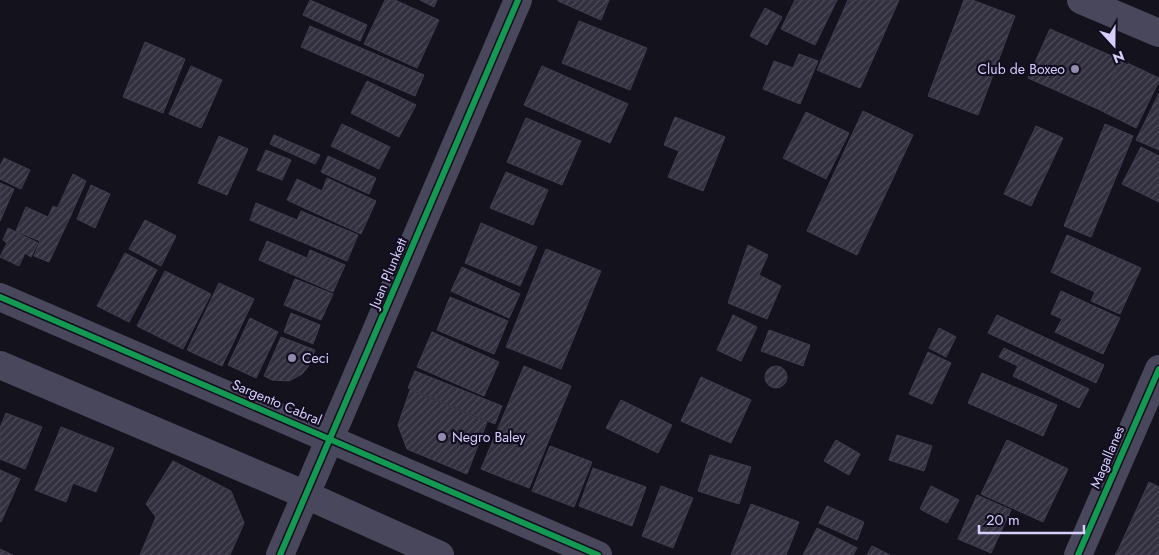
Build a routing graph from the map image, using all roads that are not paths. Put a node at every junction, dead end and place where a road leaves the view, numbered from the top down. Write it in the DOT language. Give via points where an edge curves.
graph roads {
  1 [pos="518,0"];
  2 [pos="1082,0"];
  3 [pos="1159,33"];
  4 [pos="0,296"];
  5 [pos="0,365"];
  6 [pos="1159,369"];
  7 [pos="330,438"];
  8 [pos="306,495"];
  9 [pos="280,555"];
  10 [pos="440,555"];
  11 [pos="598,555"];
  12 [pos="1078,555"];
  1 -- 7 [label="street, Juan Plunkett"];
  2 -- 3 [label="street"];
  4 -- 7 [label="street, Sargento Cabral"];
  5 -- 8 [label="street"];
  6 -- 12 [label="street, Magallanes"];
  7 -- 8 [label="street, Juan Plunkett"];
  7 -- 11 [label="street, Sargento Cabral"];
  8 -- 9 [label="street, Juan Plunkett"];
  8 -- 10 [label="street"];
}
